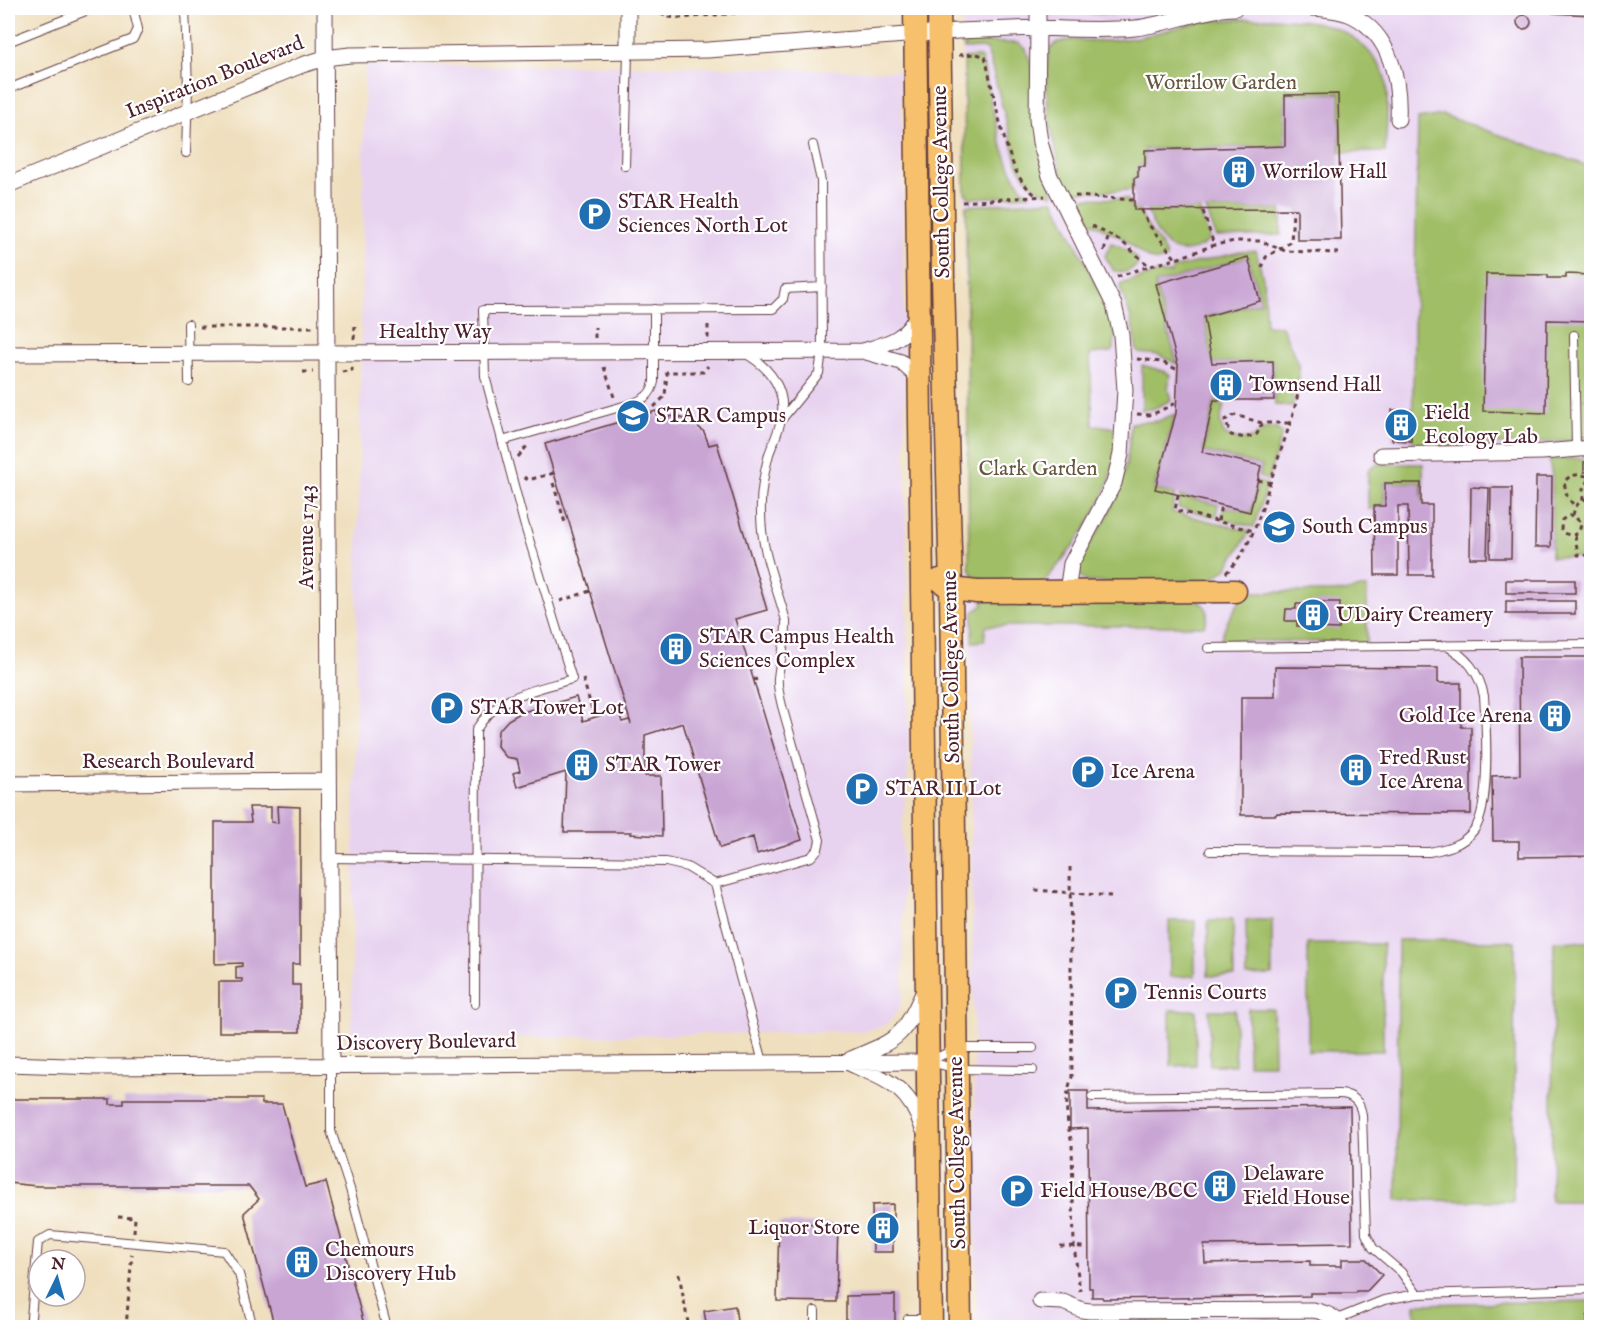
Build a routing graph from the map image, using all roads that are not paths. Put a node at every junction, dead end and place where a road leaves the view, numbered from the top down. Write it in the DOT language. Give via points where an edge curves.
graph roads {
  1 [pos="93,8"];
  2 [pos="133,8"];
  3 [pos="185,8"];
  4 [pos="325,8"];
  5 [pos="628,8"];
  6 [pos="915,8"];
  7 [pos="939,8"];
  8 [pos="1038,8"];
  9 [pos="1235,8"];
  10 [pos="1312,8"];
  11 [pos="1038,28"];
  12 [pos="940,33"];
  13 [pos="915,34"];
  14 [pos="8,42"];
  15 [pos="628,52"];
  16 [pos="325,58"];
  17 [pos="8,87"];
  18 [pos="187,111"];
  19 [pos="1398,119"];
  20 [pos="813,146"];
  21 [pos="186,153"];
  22 [pos="625,166"];
  23 [pos="8,185"];
  24 [pos="822,287"];
  25 [pos="919,308"];
  26 [pos="654,309"];
  27 [pos="188,324"];
  28 [pos="1574,335"];
  29 [pos="654,351"];
  30 [pos="741,351"];
  31 [pos="822,351"];
  32 [pos="863,351"];
  33 [pos="483,352"];
  34 [pos="327,353"];
  35 [pos="8,354"];
  36 [pos="189,354"];
  37 [pos="920,379"];
  38 [pos="189,382"];
  39 [pos="781,420"];
  40 [pos="502,441"];
  41 [pos="1585,448"];
  42 [pos="1381,455"];
  43 [pos="922,565"];
  44 [pos="1230,582"];
  45 [pos="951,589"];
  46 [pos="1067,592"];
  47 [pos="1592,644"];
  48 [pos="1445,645"];
  49 [pos="1209,648"];
  50 [pos="329,781"];
  51 [pos="8,784"];
  52 [pos="1210,851"];
  53 [pos="329,858"];
  54 [pos="475,861"];
  55 [pos="715,884"];
  56 [pos="927,985"];
  57 [pos="474,1004"];
  58 [pos="1033,1048"];
  59 [pos="957,1058"];
  60 [pos="763,1062"];
  61 [pos="845,1062"];
  62 [pos="928,1062"];
  63 [pos="8,1064"];
  64 [pos="331,1066"];
  65 [pos="1033,1070"];
  66 [pos="1092,1097"];
  67 [pos="929,1146"];
  68 [pos="1592,1289"];
  69 [pos="1418,1294"];
  70 [pos="1040,1301"];
  71 [pos="815,1311"];
  72 [pos="931,1323"];
  73 [pos="1340,1323"];
  74 [pos="30,1328"];
  75 [pos="253,1328"];
  76 [pos="387,1328"];
  77 [pos="815,1328"];
  78 [pos="909,1328"];
  79 [pos="960,1328"];
  1 -- 14 [label="lane"];
  2 -- 17 [label="lane" via="138,29 133,39"];
  3 -- 18 [label="lane"];
  4 -- 16 [label="street, Avenue 1743"];
  5 -- 15 [label="street"];
  6 -- 13 [label="main road, South College Avenue"];
  7 -- 12 [label="main road, South College Avenue"];
  8 -- 11 [label="street"];
  9 -- 11 [label="street, Inspiration Boulevard" via="1135,28"];
  10 -- 19 [label="street" via="1353,16 1376,36 1394,70"];
  11 -- 12 [label="street, Inspiration Boulevard"];
  11 -- 46 [label="street" via="1040,142 1050,176 1114,305 1125,390 1121,454 1114,483 1071,564"];
  12 -- 13 [label="street, Inspiration Boulevard"];
  12 -- 45 [label="main road, South College Avenue"];
  13 -- 15 [label="street, Inspiration Boulevard"];
  13 -- 25 [label="main road, South College Avenue"];
  15 -- 16 [label="street, Inspiration Boulevard"];
  15 -- 22 [label="lane"];
  16 -- 18 [label="street, Inspiration Boulevard"];
  16 -- 34 [label="street, Avenue 1743"];
  18 -- 21 [label="lane"];
  18 -- 23 [label="street, Inspiration Boulevard"];
  20 -- 24 [label="lane" via="821,180"];
  24 -- 26 [label="lane" via="785,289 779,306 773,309"];
  24 -- 31 [label="lane"];
  25 -- 32 [label="street, Healthy Way" via="905,334"];
  25 -- 37 [label="main road, South College Avenue"];
  26 -- 29 [label="lane"];
  26 -- 33 [label="lane" via="483,310"];
  27 -- 36 [label="lane"];
  28 -- 41 [label="lane"];
  29 -- 30 [label="street, Healthy Way"];
  29 -- 33 [label="street, Healthy Way"];
  29 -- 40 [label="lane" via="652,391 645,398"];
  30 -- 31 [label="street, Healthy Way"];
  30 -- 39 [label="lane" via="760,362 775,379 783,405"];
  31 -- 32 [label="street, Healthy Way"];
  31 -- 39 [label="lane" via="819,373"];
  32 -- 37 [label="street, Healthy Way" via="901,362"];
  33 -- 34 [label="street, Healthy Way"];
  33 -- 40 [label="lane" via="485,376"];
  34 -- 36 [label="street, Healthy Way"];
  34 -- 50 [label="street, Avenue 1743"];
  35 -- 36 [label="street, Healthy Way"];
  36 -- 38 [label="lane"];
  37 -- 43 [label="main road, South College Avenue"];
  39 -- 55 [label="lane" via="763,480 762,541 786,621 778,676 782,706 820,840 811,857"];
  40 -- 54 [label="lane" via="572,679 502,702 476,730"];
  41 -- 42 [label="street"];
  43 -- 45 [label="main road"];
  43 -- 56 [label="main road, South College Avenue"];
  44 -- 46 [label="main road"];
  45 -- 46 [label="main road"];
  45 -- 59 [label="main road, South College Avenue"];
  47 -- 48 [label="lane"];
  48 -- 49 [label="lane"];
  48 -- 52 [label="lane" via="1475,670 1484,696 1484,804 1479,823 1468,837 1457,845 1429,852"];
  50 -- 51 [label="street, Research Boulevard"];
  50 -- 53 [label="street, Avenue 1743"];
  53 -- 54 [label="lane"];
  53 -- 64 [label="street, Avenue 1743"];
  54 -- 55 [label="lane" via="666,862 687,867"];
  54 -- 57 [label="lane"];
  55 -- 60 [label="lane"];
  56 -- 61 [label="street, Discovery Boulevard" via="898,1036"];
  56 -- 62 [label="main road, South College Avenue"];
  58 -- 59 [label="lane"];
  59 -- 62 [label="lane"];
  59 -- 62 [label="lane"];
  59 -- 65 [label="lane"];
  59 -- 79 [label="main road, South College Avenue"];
  60 -- 61 [label="street, Discovery Boulevard"];
  60 -- 64 [label="street, Discovery Boulevard"];
  61 -- 62 [label="street, Discovery Boulevard"];
  61 -- 67 [label="street, Discovery Boulevard" via="901,1089 917,1111"];
  62 -- 67 [label="main road, South College Avenue"];
  63 -- 64 [label="street, Discovery Boulevard"];
  64 -- 76 [label="lane" via="331,1131"];
  66 -- 69 [label="lane" via="1346,1094 1360,1105 1362,1115 1366,1234 1372,1248 1401,1272"];
  67 -- 72 [label="main road, South College Avenue"];
  68 -- 69 [label="lane"];
  69 -- 73 [label="lane" via="1384,1300"];
  70 -- 73 [label="street" via="1099,1311 1313,1310"];
  71 -- 77 [label="lane"];
  72 -- 78 [label="lane" via="909,1319"];
  74 -- 75 [label="lane" via="38,1242 50,1235 224,1251 239,1274"];
}
